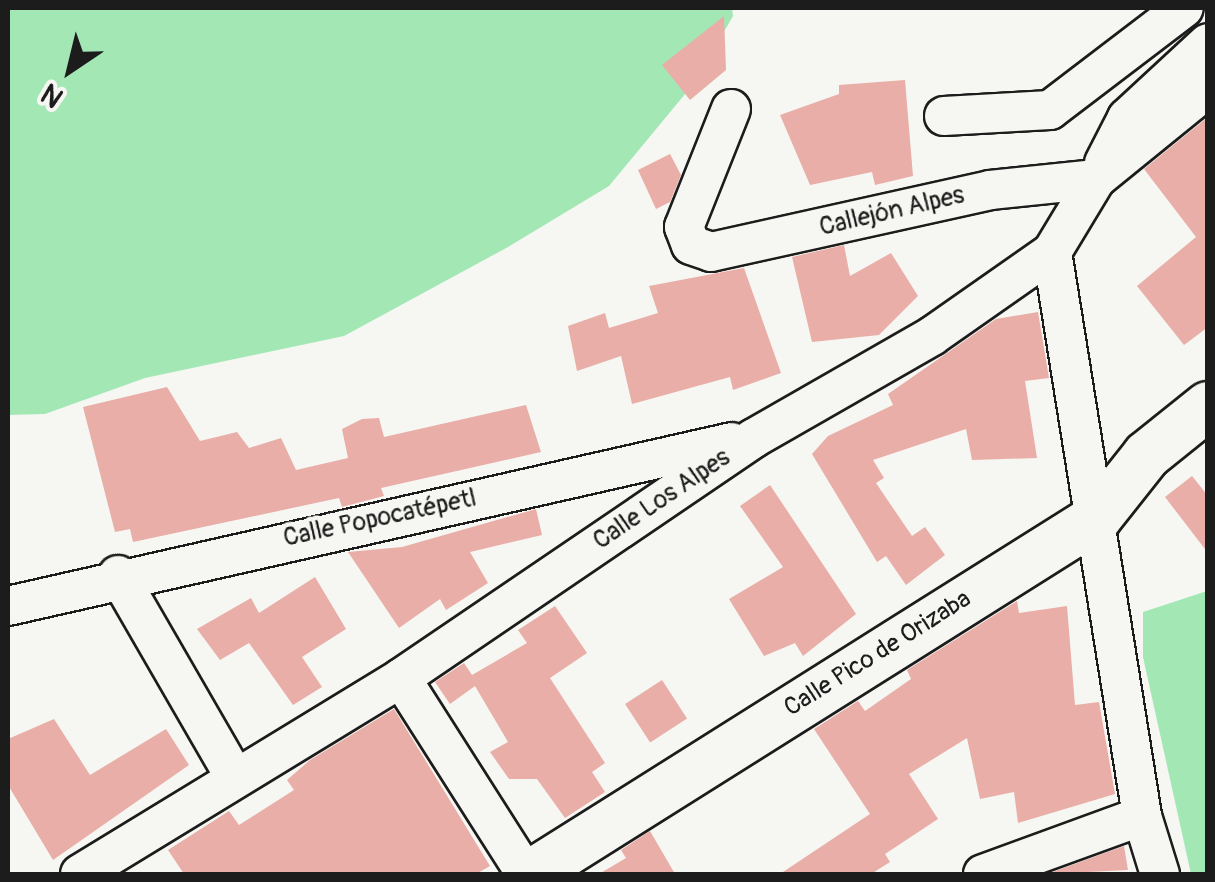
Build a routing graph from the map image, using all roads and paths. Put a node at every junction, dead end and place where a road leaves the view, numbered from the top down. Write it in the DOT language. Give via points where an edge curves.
graph roads {
  1 [pos="1184,8"];
  2 [pos="1208,43"];
  3 [pos="1208,88"];
  4 [pos="731,109"];
  5 [pos="944,116"];
  6 [pos="1096,178"];
  7 [pos="1052,252"];
  8 [pos="1208,406"];
  9 [pos="754,438"];
  10 [pos="1097,518"];
  11 [pos="118,575"];
  12 [pos="8,606"];
  13 [pos="401,678"];
  14 [pos="235,778"];
  15 [pos="1142,816"];
  16 [pos="80,874"];
  17 [pos="529,874"];
  18 [pos="983,874"];
  19 [pos="1160,874"];
  1 -- 5 [label="street" via="1050,110"];
  2 -- 6 [label="street" via="1127,118"];
  3 -- 6 [label="street, Calle Los Alpes"];
  4 -- 6 [label="street, Callejón Alpes" via="684,227 691,246 711,252 990,190"];
  6 -- 7 [label="street, Calle Los Alpes"];
  7 -- 9 [label="street, Calle Los Alpes" via="932,336"];
  7 -- 10 [label="street"];
  8 -- 10 [label="street, Calle Pico de Orizaba" via="1148,455"];
  9 -- 11 [label="street, Calle Popocatépetl"];
  9 -- 13 [label="street, Calle Los Alpes"];
  10 -- 15 [label="street"];
  10 -- 17 [label="street, Calle Pico de Orizaba"];
  11 -- 12 [label="street, Calle Popocatépetl"];
  11 -- 14 [label="street"];
  13 -- 14 [label="street, Calle Los Alpes"];
  13 -- 17 [label="street"];
  14 -- 16 [label="street, Calle Los Alpes"];
  15 -- 18 [label="street"];
  15 -- 19 [label="street"];
}
